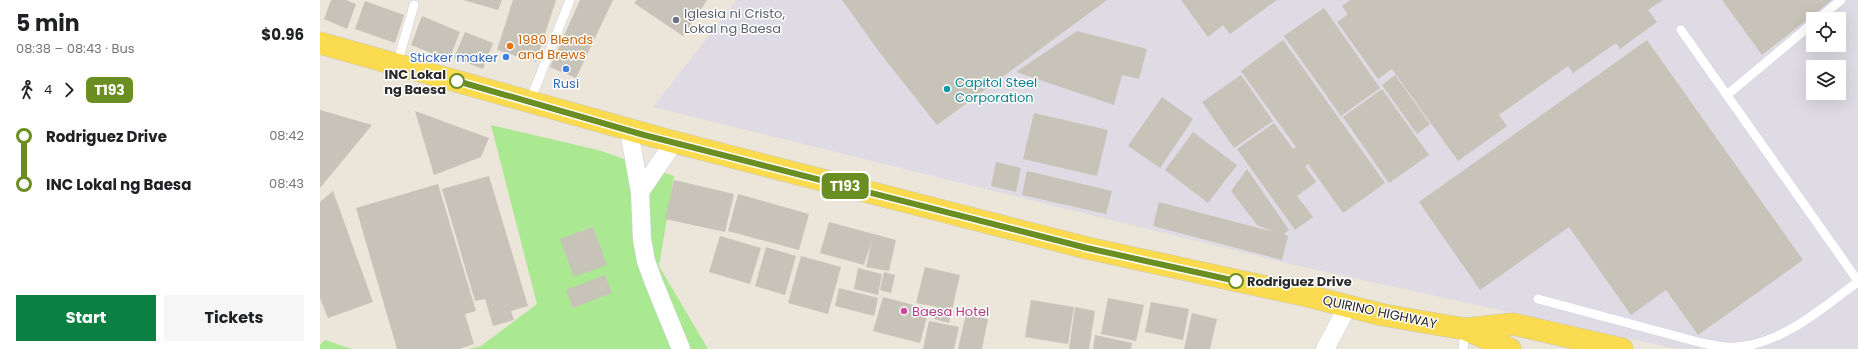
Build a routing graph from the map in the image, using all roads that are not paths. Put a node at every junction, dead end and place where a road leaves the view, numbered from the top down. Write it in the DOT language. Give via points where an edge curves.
graph roads {
  1 [pos="570,0"];
  2 [pos="1841,0"];
  3 [pos="414,5"];
  4 [pos="1826,12"];
  5 [pos="1806,29"];
  6 [pos="1681,30"];
  7 [pos="320,43"];
  8 [pos="397,64"];
  9 [pos="1727,95"];
  10 [pos="530,101"];
  11 [pos="628,131"];
  12 [pos="674,142"];
  13 [pos="640,192"];
  14 [pos="1858,282"];
  15 [pos="1538,299"];
  16 [pos="1348,306"];
  17 [pos="1464,339"];
  18 [pos="681,349"];
  19 [pos="1325,349"];
  20 [pos="1510,349"];
  21 [pos="1622,349"];
  1 -- 10 [label="lane"];
  2 -- 4 [label="lane"];
  3 -- 8 [label="lane"];
  5 -- 9 [label="lane"];
  6 -- 9 [label="lane"];
  7 -- 8 [label="main road, QUIRINO HIGHWAY"];
  8 -- 10 [label="main road, QUIRINO HIGHWAY"];
  9 -- 14 [label="lane"];
  10 -- 11 [label="main road, QUIRINO HIGHWAY"];
  11 -- 12 [label="main road, QUIRINO HIGHWAY"];
  11 -- 13 [label="street"];
  12 -- 13 [label="street"];
  12 -- 16 [label="main road, QUIRINO HIGHWAY" via="1087,248"];
  13 -- 18 [label="street" via="642,239 646,261"];
  14 -- 15 [label="lane" via="1789,331 1767,341 1744,347 1702,343"];
  16 -- 17 [label="main road, QUIRINO HIGHWAY"];
  16 -- 19 [label="street"];
  17 -- 20 [label="main road, QUIRINO HIGHWAY"];
  17 -- 21 [label="main road, QUIRINO HIGHWAY" via="1513,324"];
}
